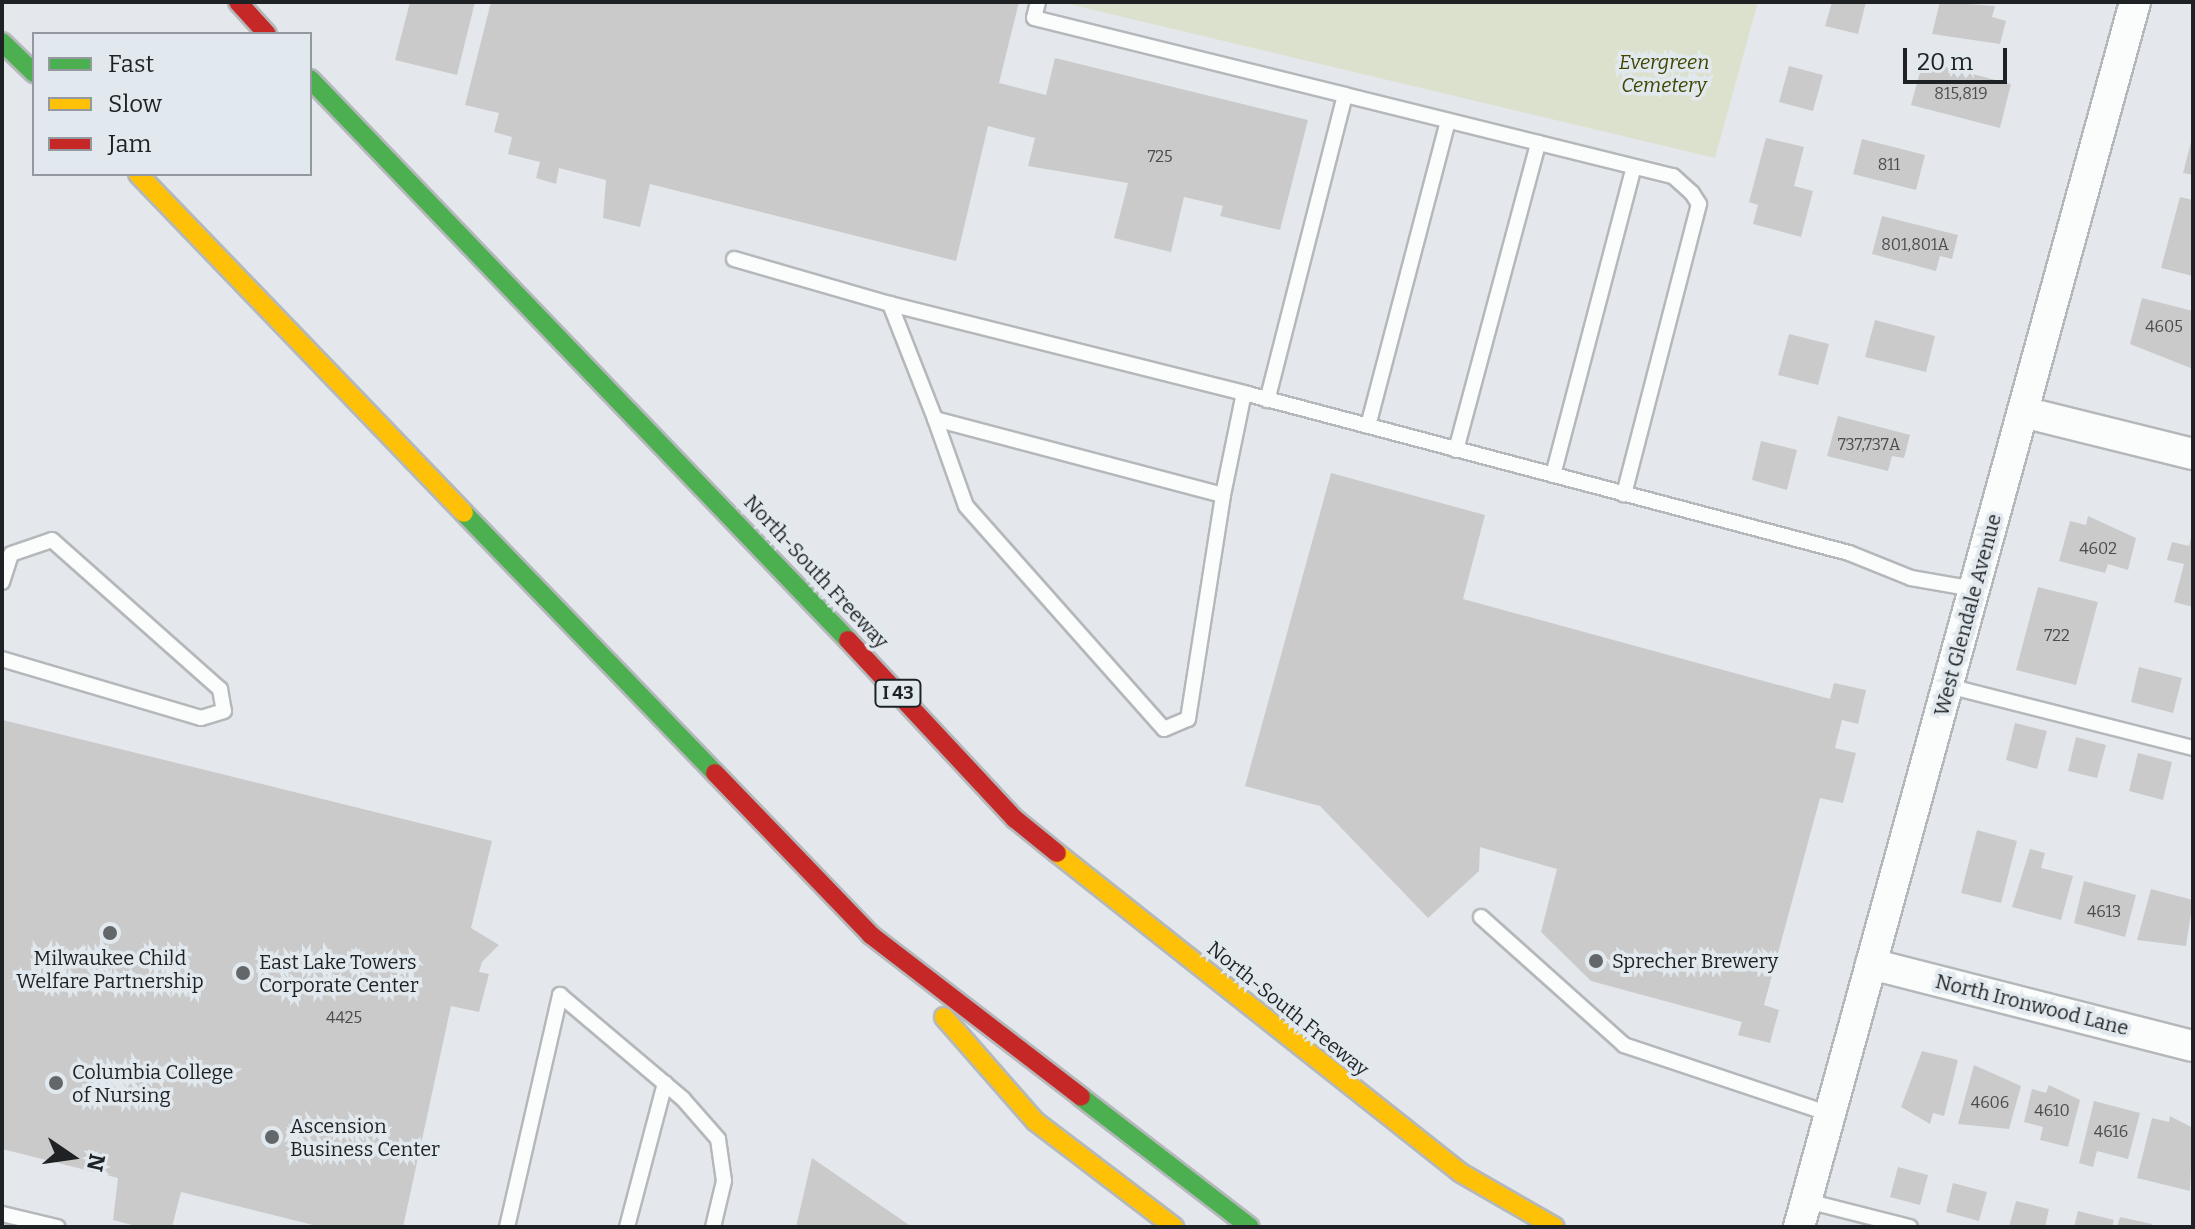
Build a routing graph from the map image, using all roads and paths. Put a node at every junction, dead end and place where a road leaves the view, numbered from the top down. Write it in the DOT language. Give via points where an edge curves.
graph roads {
  1 [pos="238,2"];
  2 [pos="1038,2"];
  3 [pos="2135,2"];
  4 [pos="265,32"];
  5 [pos="2,42"];
  6 [pos="32,71"];
  7 [pos="312,81"];
  8 [pos="1345,95"];
  9 [pos="1448,121"];
  10 [pos="1538,143"];
  11 [pos="1634,167"];
  12 [pos="140,176"];
  13 [pos="734,259"];
  14 [pos="890,304"];
  15 [pos="1244,393"];
  16 [pos="1267,400"];
  17 [pos="2023,412"];
  18 [pos="935,419"];
  19 [pos="1368,426"];
  20 [pos="1456,450"];
  21 [pos="2193,454"];
  22 [pos="1553,475"];
  23 [pos="1624,494"];
  24 [pos="1223,495"];
  25 [pos="2,582"];
  26 [pos="1974,589"];
  27 [pos="2,659"];
  28 [pos="1948,686"];
  29 [pos="2193,748"];
  30 [pos="1481,917"];
  31 [pos="871,935"];
  32 [pos="1871,964"];
  33 [pos="2193,1046"];
  34 [pos="665,1083"];
  35 [pos="1830,1114"];
  36 [pos="2,1214"];
  37 [pos="1803,1214"];
  38 [pos="57,1227"];
  39 [pos="507,1227"];
  40 [pos="627,1227"];
  41 [pos="713,1227"];
  42 [pos="1174,1227"];
  43 [pos="1250,1227"];
  44 [pos="1555,1227"];
  45 [pos="1910,1227"];
  1 -- 4 [label="highway"];
  2 -- 8 [label="lane" via="1034,18"];
  3 -- 17 [label="street, West Glendale Avenue"];
  5 -- 6 [label="highway"];
  7 -- 44 [label="highway, North-South Freeway / I 43" via="657,435 1015,819 1461,1173"];
  8 -- 9 [label="lane"];
  8 -- 16 [label="lane"];
  9 -- 10 [label="lane"];
  9 -- 19 [label="lane"];
  10 -- 11 [label="lane"];
  10 -- 20 [label="lane"];
  11 -- 22 [label="lane"];
  11 -- 23 [label="lane" via="1683,181 1699,204"];
  12 -- 31 [label="highway"];
  13 -- 14 [label="lane"];
  14 -- 15 [label="lane"];
  14 -- 18 [label="lane"];
  15 -- 16 [label="lane"];
  15 -- 24 [label="lane"];
  16 -- 19 [label="lane"];
  17 -- 21 [label="street"];
  17 -- 26 [label="street, West Glendale Avenue"];
  18 -- 24 [label="lane"];
  18 -- 24 [label="lane" via="966,506 1164,729 1188,719"];
  19 -- 20 [label="lane"];
  20 -- 22 [label="lane"];
  22 -- 23 [label="lane"];
  23 -- 26 [label="lane" via="1849,553 1911,578"];
  25 -- 27 [label="lane" via="11,554 52,540 220,689 224,711 201,718"];
  26 -- 28 [label="street, West Glendale Avenue"];
  28 -- 29 [label="lane"];
  28 -- 32 [label="street, West Glendale Avenue"];
  30 -- 35 [label="lane" via="1624,1045"];
  31 -- 42 [label="highway" via="1035,1121"];
  31 -- 43 [label="highway"];
  32 -- 33 [label="street, North Ironwood Lane"];
  32 -- 35 [label="street, West Glendale Avenue"];
  34 -- 39 [label="lane" via="560,995"];
  34 -- 40 [label="lane"];
  34 -- 41 [label="lane" via="718,1139 724,1181"];
  35 -- 37 [label="street, West Glendale Avenue"];
  36 -- 38 [label="lane"];
  37 -- 45 [label="lane"];
}
